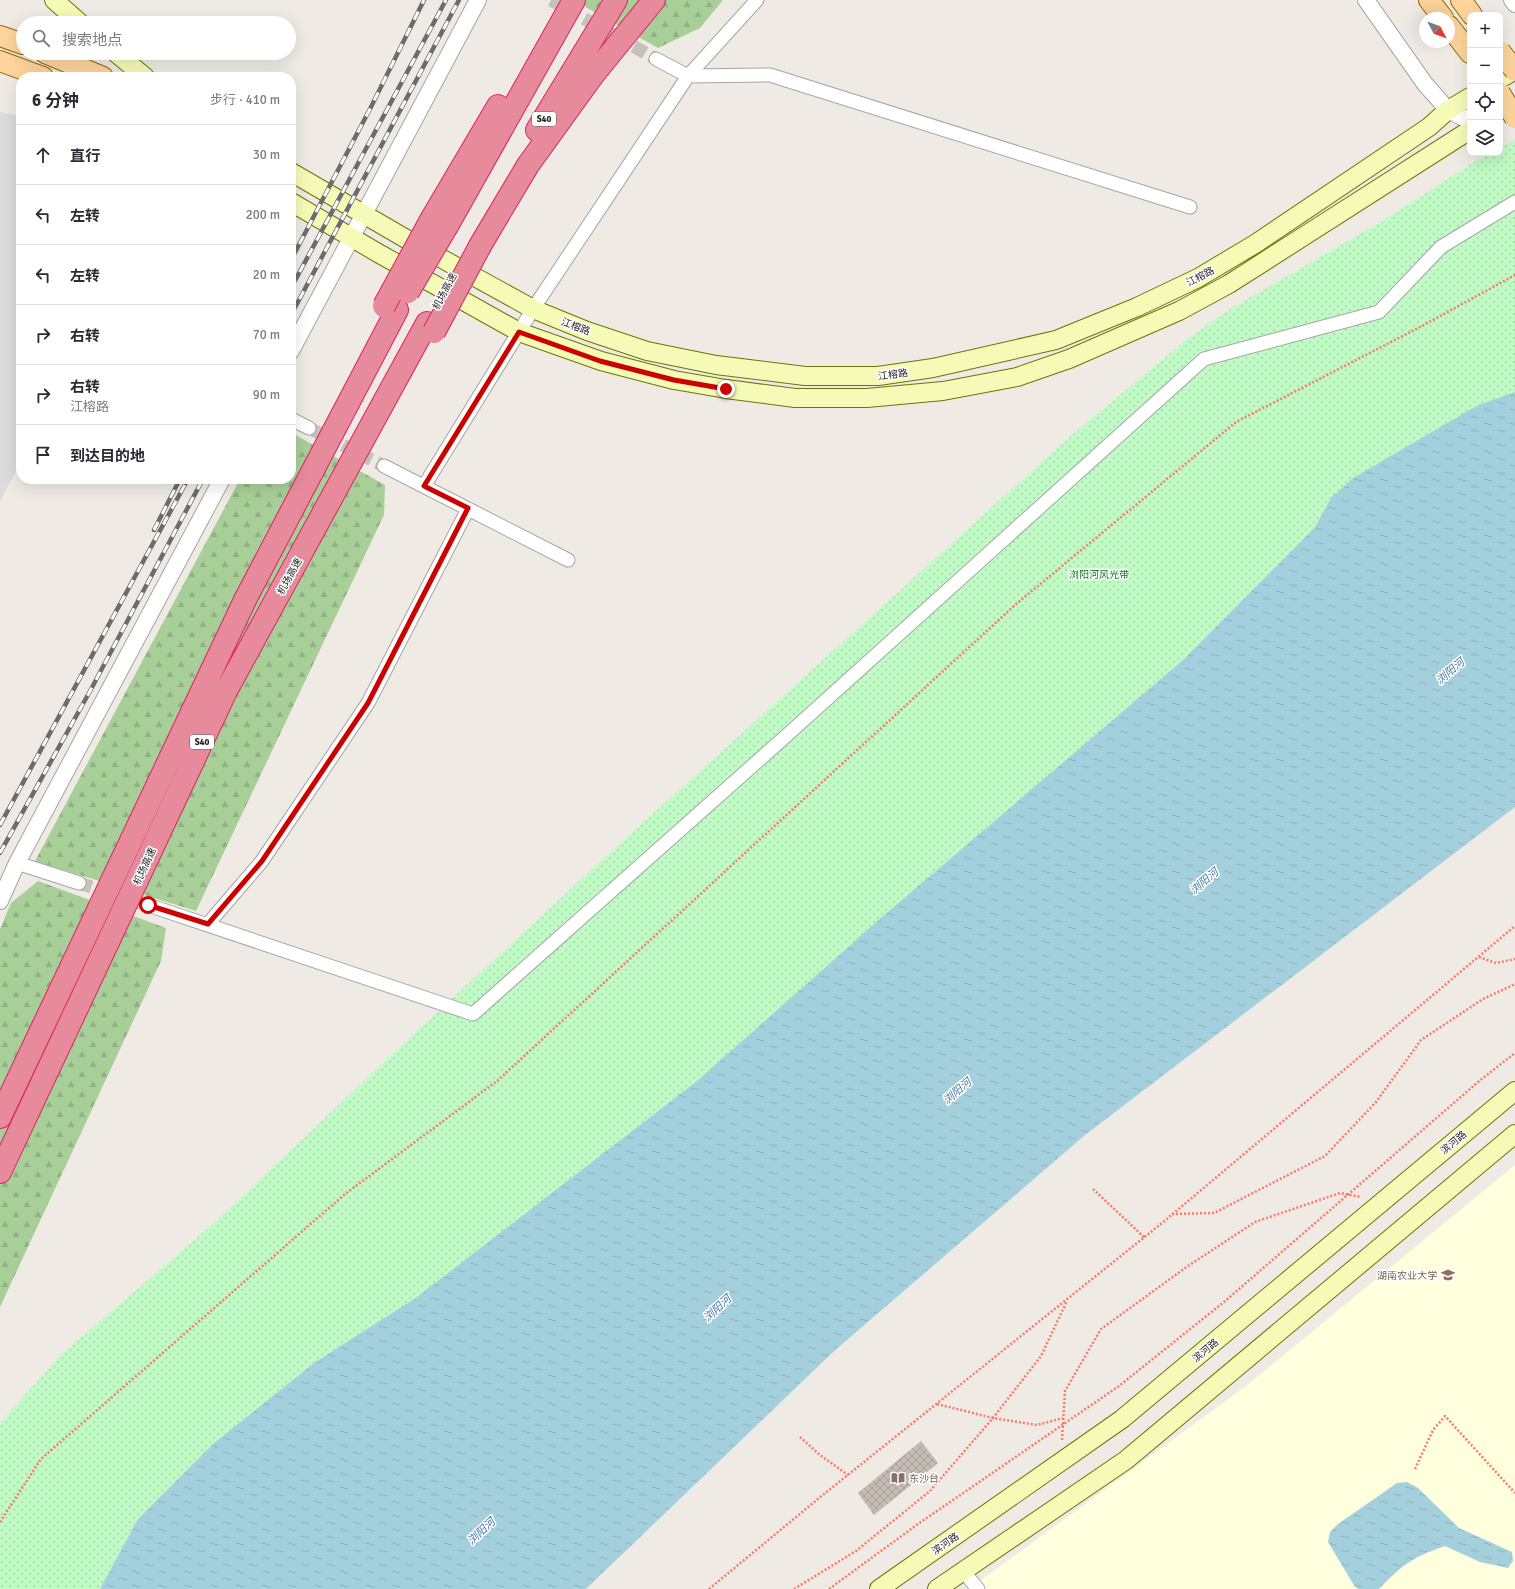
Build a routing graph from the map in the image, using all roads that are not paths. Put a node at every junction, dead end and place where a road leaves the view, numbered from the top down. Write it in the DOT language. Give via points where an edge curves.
graph roads {
  1 [pos="54,0"];
  2 [pos="478,0"];
  3 [pos="560,0"];
  4 [pos="574,0"];
  5 [pos="616,0"];
  6 [pos="654,0"];
  7 [pos="757,0"];
  8 [pos="1366,0"];
  9 [pos="1429,0"];
  10 [pos="1461,0"];
  11 [pos="1512,0"];
  12 [pos="1515,4"];
  13 [pos="1438,12"];
  14 [pos="1470,12"];
  15 [pos="72,16"];
  16 [pos="1455,34"];
  17 [pos="0,36"];
  18 [pos="16,42"];
  19 [pos="1467,50"];
  20 [pos="1503,55"];
  21 [pos="656,59"];
  22 [pos="62,60"];
  23 [pos="125,60"];
  24 [pos="0,61"];
  25 [pos="1515,70"];
  26 [pos="30,72"];
  27 [pos="92,72"];
  28 [pos="140,72"];
  29 [pos="688,76"];
  30 [pos="1503,77"];
  31 [pos="1503,98"];
  32 [pos="1467,99"];
  33 [pos="1515,104"];
  34 [pos="1448,110"];
  35 [pos="1503,111"];
  36 [pos="1515,118"];
  37 [pos="1468,120"];
  38 [pos="1467,132"];
  39 [pos="296,175"];
  40 [pos="1515,202"];
  41 [pos="296,205"];
  42 [pos="1190,207"];
  43 [pos="364,215"];
  44 [pos="440,222"];
  45 [pos="352,238"];
  46 [pos="476,241"];
  47 [pos="533,309"];
  48 [pos="519,332"];
  49 [pos="296,342"];
  50 [pos="296,422"];
  51 [pos="309,428"];
  52 [pos="384,466"];
  53 [pos="219,484"];
  54 [pos="424,486"];
  55 [pos="468,508"];
  56 [pos="568,560"];
  57 [pos="17,863"];
  58 [pos="79,883"];
  59 [pos="0,901"];
  60 [pos="148,905"];
  61 [pos="208,924"];
  62 [pos="1515,1091"];
  63 [pos="0,1117"];
  64 [pos="1515,1134"];
  65 [pos="0,1172"];
  66 [pos="963,1571"];
  67 [pos="879,1589"];
  68 [pos="937,1589"];
  69 [pos="978,1589"];
  1 -- 15 [label="main road"];
  2 -- 43 [label="street"];
  3 -- 44 [label="highway"];
  4 -- 44 [label="highway, S40"];
  5 -- 46 [label="highway, 机场高速 / S40"];
  6 -- 46 [label="highway" via="593,75"];
  7 -- 29 [label="street"];
  8 -- 34 [label="street" via="1426,84"];
  9 -- 13 [label="main road"];
  10 -- 14 [label="main road"];
  11 -- 12 [label="street"];
  16 -- 19 [label="main road"];
  17 -- 18 [label="main road"];
  20 -- 25 [label="main road, bridge"];
  21 -- 29 [label="street"];
  22 -- 27 [label="main road"];
  23 -- 28 [label="main road"];
  24 -- 26 [label="main road"];
  25 -- 30 [label="main road"];
  29 -- 42 [label="street" via="770,75"];
  29 -- 47 [label="street"];
  31 -- 36 [label="main road, bridge"];
  32 -- 34 [label="main road, 江榕路"];
  33 -- 35 [label="main road"];
  34 -- 37 [label="street"];
  34 -- 47 [label="main road, 江榕路" via="1429,127 1255,244 1198,278 1137,307 1056,340 989,357 878,376 805,376 716,365 646,351"];
  38 -- 48 [label="main road, 江榕路" via="1229,284 1179,311 1076,356 1017,377 942,392 866,398 795,398 674,380 600,361"];
  39 -- 43 [label="main road, 江榕路"];
  40 -- 61 [label="street" via="1441,247 1379,312 1204,359 780,742 473,1014"];
  41 -- 45 [label="main road, 江榕路"];
  43 -- 45 [label="street"];
  43 -- 47 [label="main road, 江榕路"];
  44 -- 63 [label="highway, S40, bridge" via="391,308 342,415 246,598"];
  45 -- 48 [label="main road, 江榕路"];
  45 -- 49 [label="street"];
  46 -- 65 [label="highway, 机场高速 / S40" via="431,328 226,691"];
  47 -- 48 [label="street"];
  48 -- 54 [label="street"];
  50 -- 51 [label="street"];
  52 -- 54 [label="street"];
  53 -- 57 [label="street"];
  54 -- 55 [label="street"];
  55 -- 56 [label="street"];
  55 -- 61 [label="street" via="368,703 262,861"];
  57 -- 58 [label="street"];
  57 -- 59 [label="street"];
  60 -- 61 [label="street"];
  62 -- 67 [label="main road, 滨河路" via="1122,1419"];
  64 -- 66 [label="main road" via="1126,1460"];
  66 -- 68 [label="main road"];
  66 -- 69 [label="street"];
}
